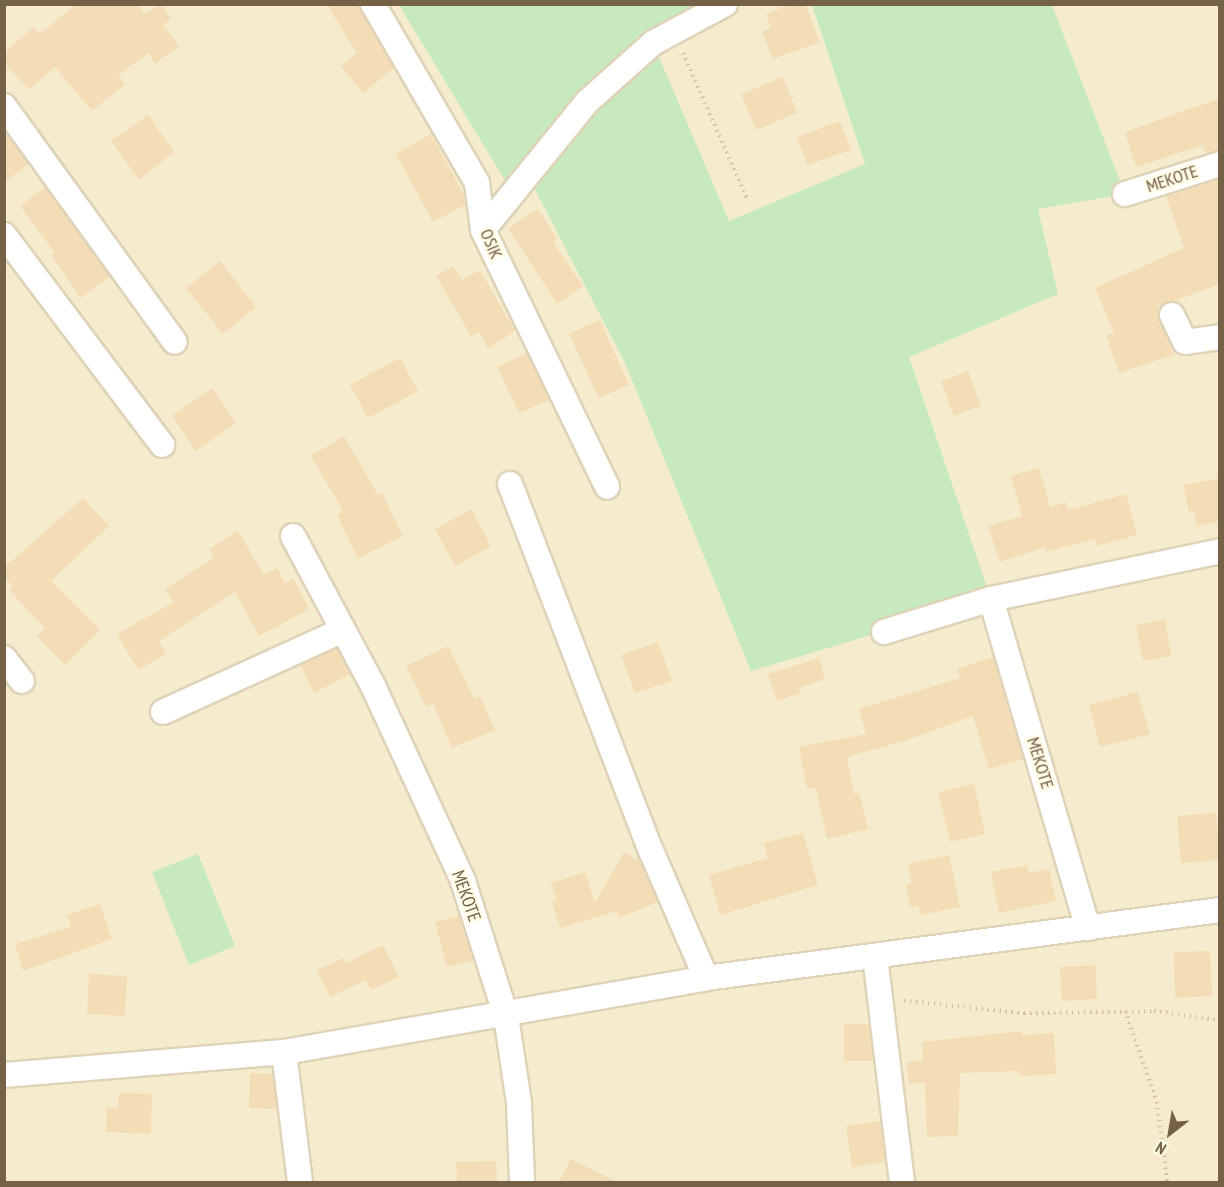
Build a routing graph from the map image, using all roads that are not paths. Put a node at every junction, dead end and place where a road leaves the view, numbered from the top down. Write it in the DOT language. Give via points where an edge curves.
graph roads {
  1 [pos="373,4"];
  2 [pos="725,4"];
  3 [pos="4,106"];
  4 [pos="1220,164"];
  5 [pos="1125,194"];
  6 [pos="483,230"];
  7 [pos="4,235"];
  8 [pos="1172,315"];
  9 [pos="1220,337"];
  10 [pos="175,342"];
  11 [pos="162,445"];
  12 [pos="510,484"];
  13 [pos="607,487"];
  14 [pos="293,536"];
  15 [pos="1220,551"];
  16 [pos="991,599"];
  17 [pos="341,631"];
  18 [pos="884,632"];
  19 [pos="4,658"];
  20 [pos="22,681"];
  21 [pos="164,712"];
  22 [pos="1220,910"];
  23 [pos="1088,928"];
  24 [pos="875,956"];
  25 [pos="706,978"];
  26 [pos="506,1016"];
  27 [pos="284,1052"];
  28 [pos="4,1075"];
  29 [pos="300,1182"];
  30 [pos="522,1182"];
  31 [pos="902,1182"];
  1 -- 6 [label="street, OSIK" via="477,183"];
  2 -- 6 [label="street" via="653,43 588,101"];
  3 -- 10 [label="street"];
  4 -- 5 [label="street, MEKOTE"];
  6 -- 13 [label="street, OSIK"];
  7 -- 11 [label="street"];
  8 -- 9 [label="street" via="1185,342"];
  12 -- 25 [label="street" via="606,723 652,853"];
  14 -- 17 [label="street, MEKOTE"];
  15 -- 16 [label="street"];
  16 -- 18 [label="street"];
  16 -- 23 [label="street, MEKOTE"];
  17 -- 21 [label="street"];
  17 -- 26 [label="street, MEKOTE" via="374,688 463,881"];
  19 -- 20 [label="street"];
  22 -- 23 [label="street"];
  23 -- 24 [label="street"];
  24 -- 25 [label="street"];
  24 -- 31 [label="street"];
  25 -- 26 [label="street"];
  26 -- 27 [label="street"];
  26 -- 30 [label="street, MEKOTE" via="519,1103"];
  27 -- 28 [label="street"];
  27 -- 29 [label="street"];
}
